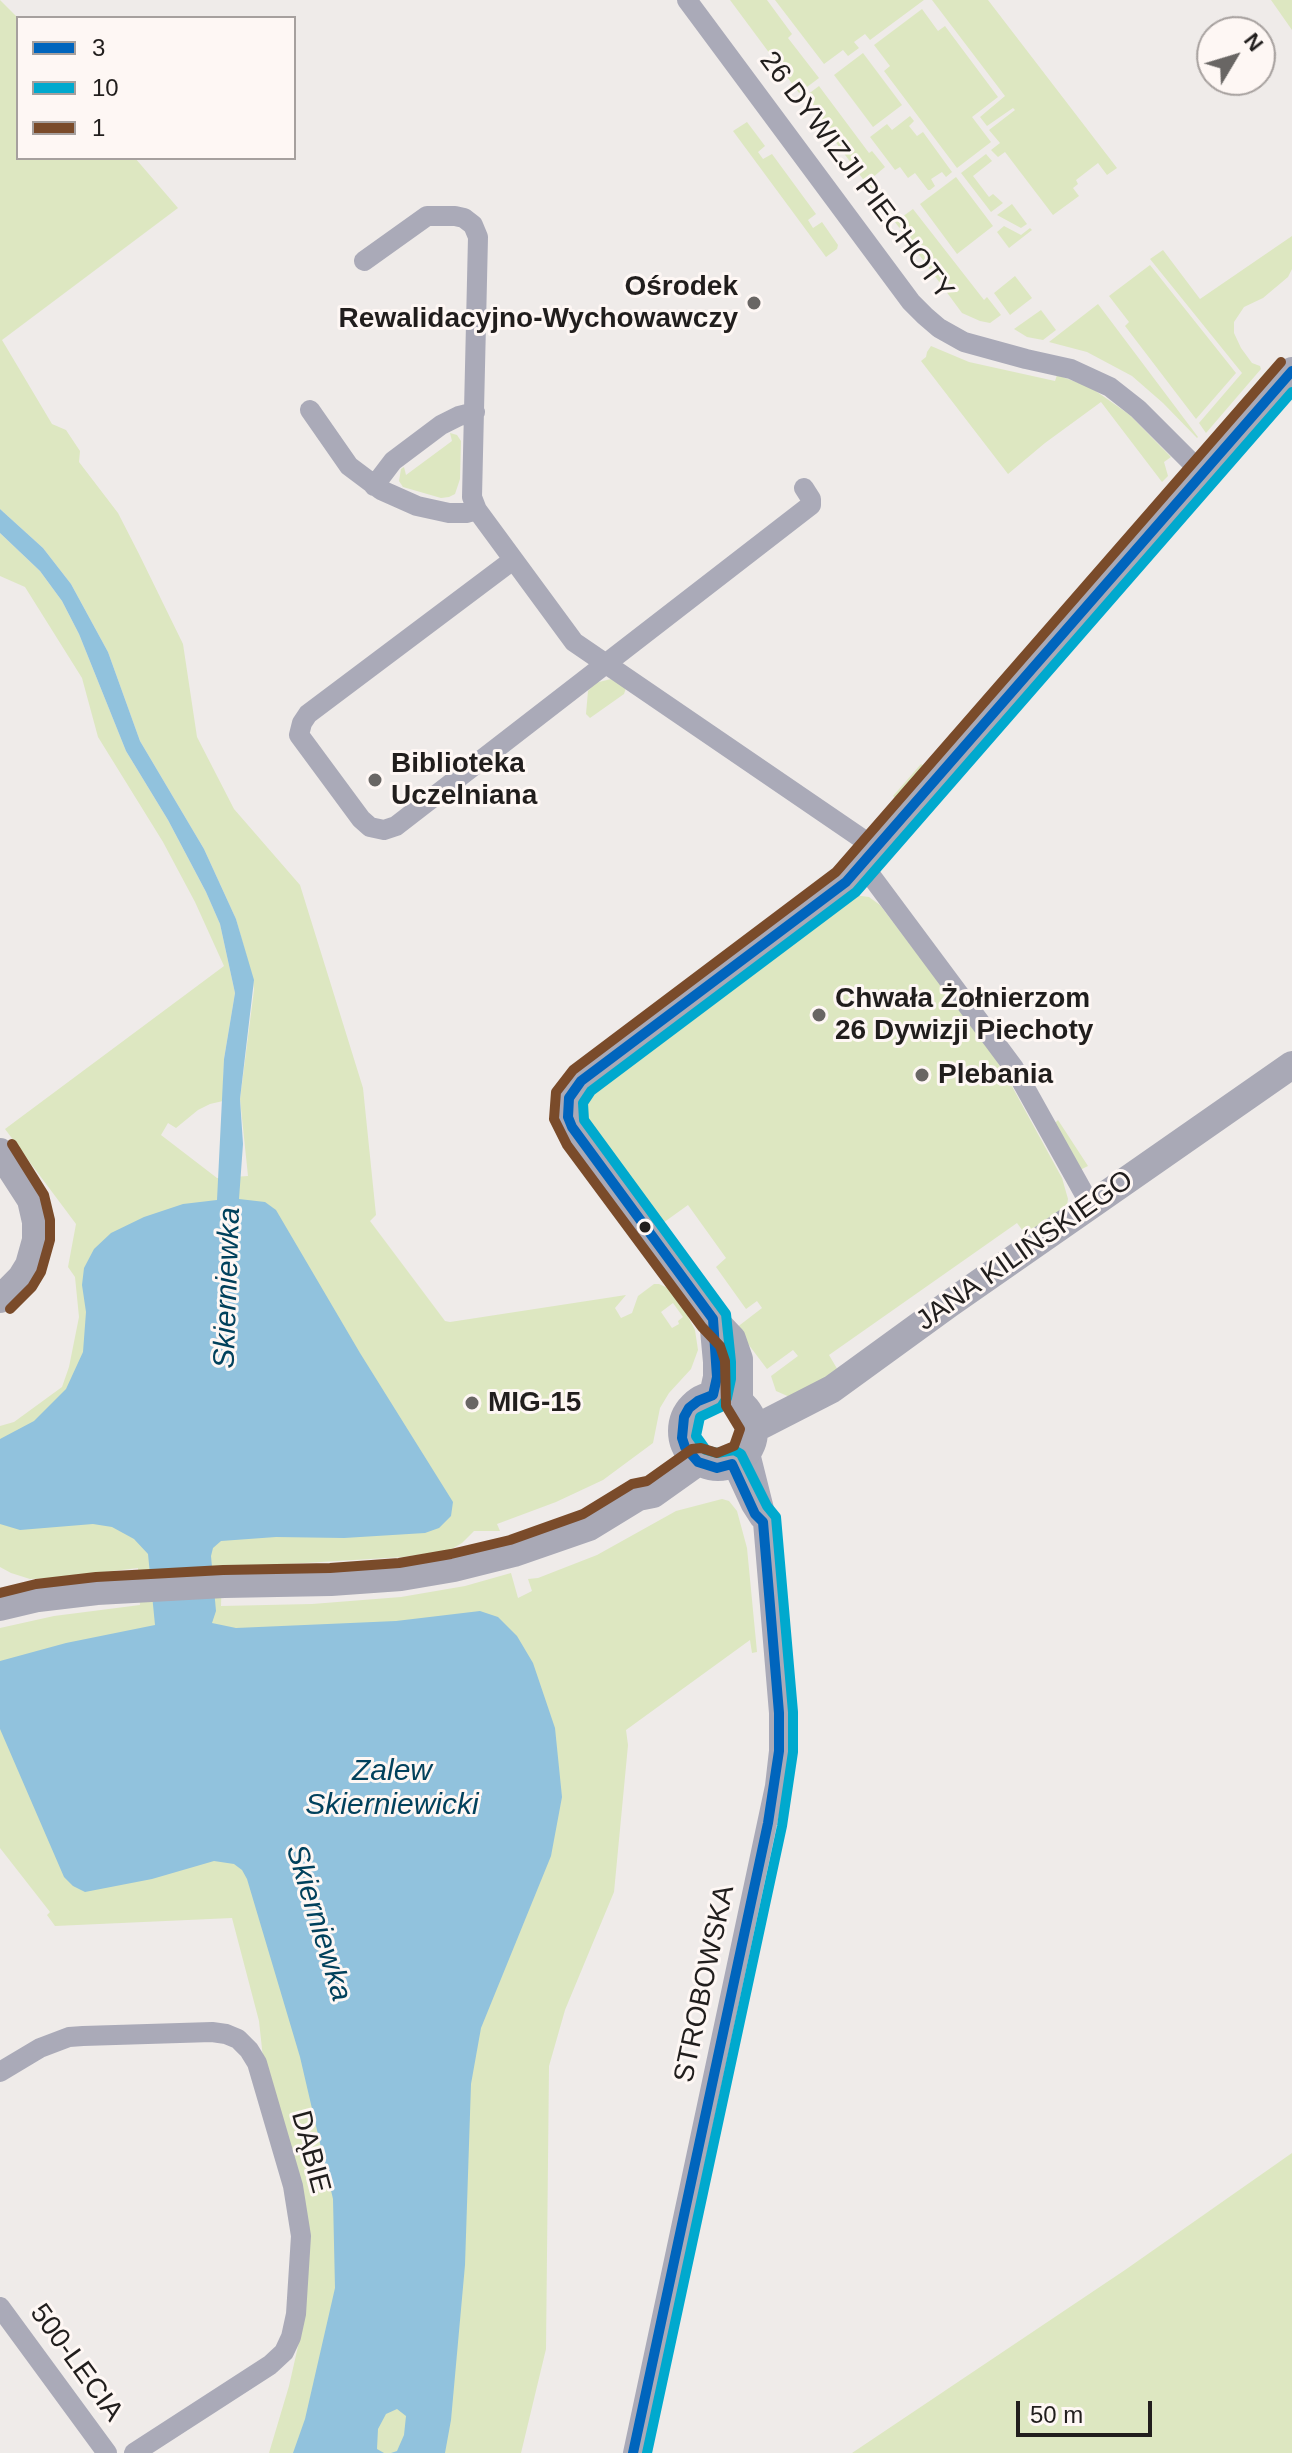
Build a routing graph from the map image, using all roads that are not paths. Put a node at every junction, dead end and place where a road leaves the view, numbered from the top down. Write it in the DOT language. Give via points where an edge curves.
graph roads {
  1 [pos="687,0"];
  2 [pos="364,261"];
  3 [pos="1292,371"];
  4 [pos="310,410"];
  5 [pos="475,412"];
  6 [pos="1203,474"];
  7 [pos="374,486"];
  8 [pos="804,488"];
  9 [pos="477,510"];
  10 [pos="513,560"];
  11 [pos="605,663"];
  12 [pos="870,857"];
  13 [pos="1292,1065"];
  14 [pos="0,1152"];
  15 [pos="1091,1206"];
  16 [pos="0,1299"];
  17 [pos="726,1398"];
  18 [pos="745,1448"];
  19 [pos="692,1455"];
  20 [pos="0,1607"];
  21 [pos="0,2072"];
  22 [pos="0,2307"];
  23 [pos="107,2453"];
  24 [pos="134,2453"];
  25 [pos="633,2453"];
  1 -- 6 [label="street, 26 DYWIZJI PIECHOTY" via="930,321 964,342 1099,381 1138,409"];
  2 -- 5 [label="street" via="427,216 455,216 473,225 478,237"];
  3 -- 6 [label="street"];
  4 -- 7 [label="street" via="349,466"];
  5 -- 7 [label="street" via="441,425 393,461"];
  5 -- 9 [label="street" via="472,497"];
  6 -- 12 [label="street"];
  7 -- 9 [label="street" via="403,501 449,513"];
  8 -- 11 [label="street" via="811,505"];
  9 -- 10 [label="street"];
  10 -- 11 [label="street" via="574,642"];
  10 -- 11 [label="street" via="302,723 299,735 361,819 376,829 396,826"];
  11 -- 12 [label="street" via="857,833"];
  12 -- 15 [label="street" via="1014,1068"];
  12 -- 17 [label="street" via="822,903 581,1081 569,1098 572,1127 713,1319 717,1377"];
  13 -- 15 [label="street, JANA KILIŃSKIEGO"];
  14 -- 16 [label="street" via="31,1200 36,1240 29,1265"];
  15 -- 18 [label="street, JANA KILIŃSKIEGO"];
  17 -- 18 [label="street" via="752,1419"];
  17 -- 19 [label="street" via="698,1401 684,1417 681,1428"];
  18 -- 19 [label="street" via="717,1468"];
  18 -- 25 [label="street, STROBOWSKA" via="764,1502 779,1751"];
  19 -- 20 [label="street" via="647,1481 638,1497 589,1527 454,1568 331,1582 139,1587"];
  21 -- 24 [label="street, DĄBIE" via="57,2041 97,2035 226,2034 238,2039 257,2063 293,2186 301,2236 291,2337 270,2365"];
  22 -- 23 [label="street, 500-LECIA"];
}
